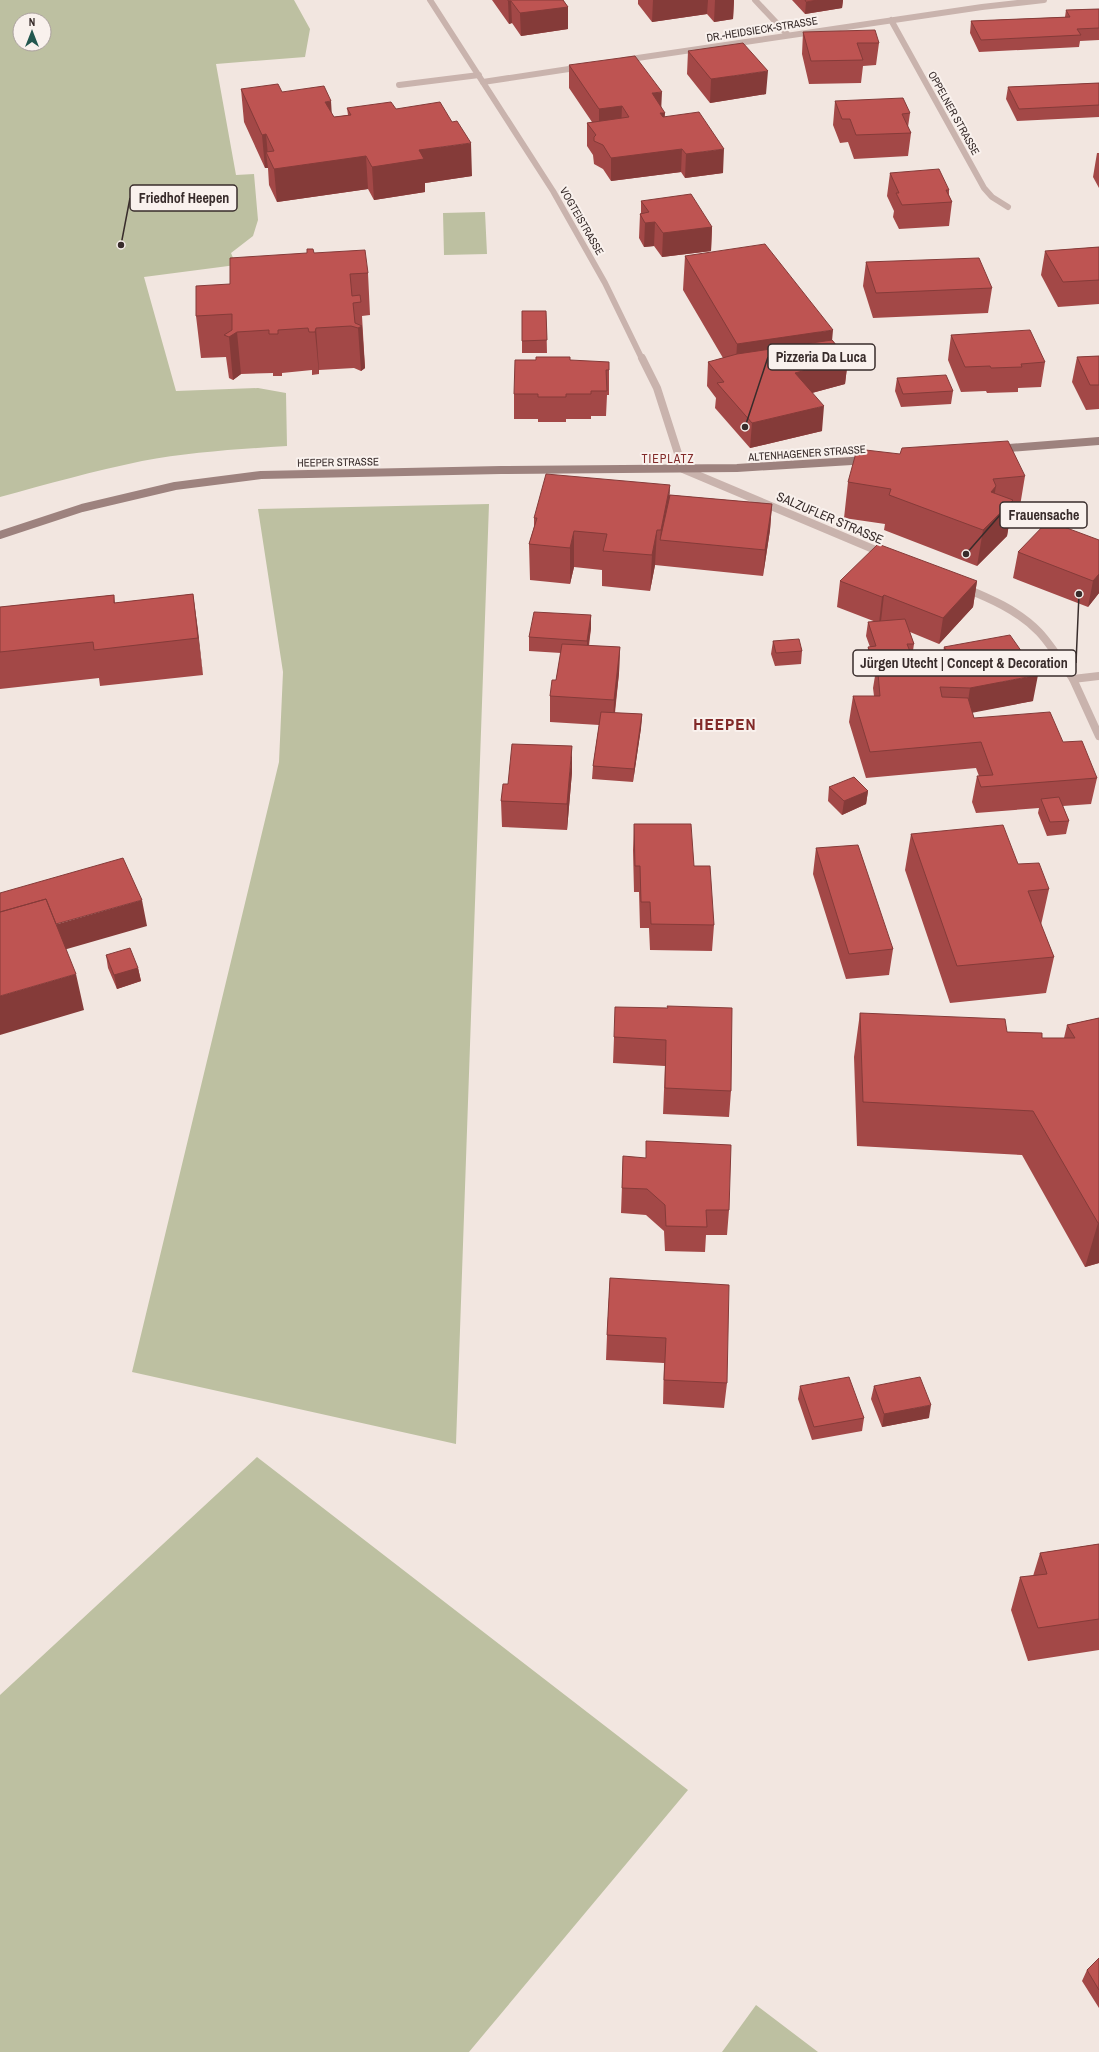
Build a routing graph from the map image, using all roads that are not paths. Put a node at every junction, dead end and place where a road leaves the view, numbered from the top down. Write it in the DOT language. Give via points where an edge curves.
graph roads {
  1 [pos="430,0"];
  2 [pos="755,0"];
  3 [pos="1044,0"];
  4 [pos="891,20"];
  5 [pos="788,35"];
  6 [pos="620,61"];
  7 [pos="590,65"];
  8 [pos="479,75"];
  9 [pos="483,82"];
  10 [pos="399,85"];
  11 [pos="1008,207"];
  12 [pos="1099,441"];
  13 [pos="987,450"];
  14 [pos="880,459"];
  15 [pos="683,469"];
  16 [pos="0,534"];
  17 [pos="894,558"];
  18 [pos="957,584"];
  19 [pos="1099,676"];
  20 [pos="1073,679"];
  21 [pos="1099,736"];
  1 -- 8 [label="street, VOGTEISTRASSE"];
  2 -- 5 [label="street"];
  3 -- 4 [label="street, DR.-HEIDSIECK-STRASSE"];
  4 -- 5 [label="street, DR.-HEIDSIECK-STRASSE"];
  4 -- 11 [label="street, OPPELNER STRASSE" via="981,183 992,197"];
  5 -- 6 [label="street, DR.-HEIDSIECK-STRASSE"];
  7 -- 9 [label="street"];
  8 -- 9 [label="street, VOGTEISTRASSE"];
  8 -- 10 [label="street"];
  9 -- 15 [label="street, VOGTEISTRASSE" via="553,191 605,283 657,388"];
  12 -- 13 [label="main road"];
  14 -- 15 [label="main road, ALTENHAGENER STRASSE" via="776,467"];
  15 -- 16 [label="main road, HEEPER STRASSE" via="494,470 247,477 160,490 82,508"];
  15 -- 17 [label="street, SALZUFLER STRASSE"];
  18 -- 20 [label="street" via="1008,608 1030,623 1050,645"];
  19 -- 20 [label="street"];
  20 -- 21 [label="street"];
}
